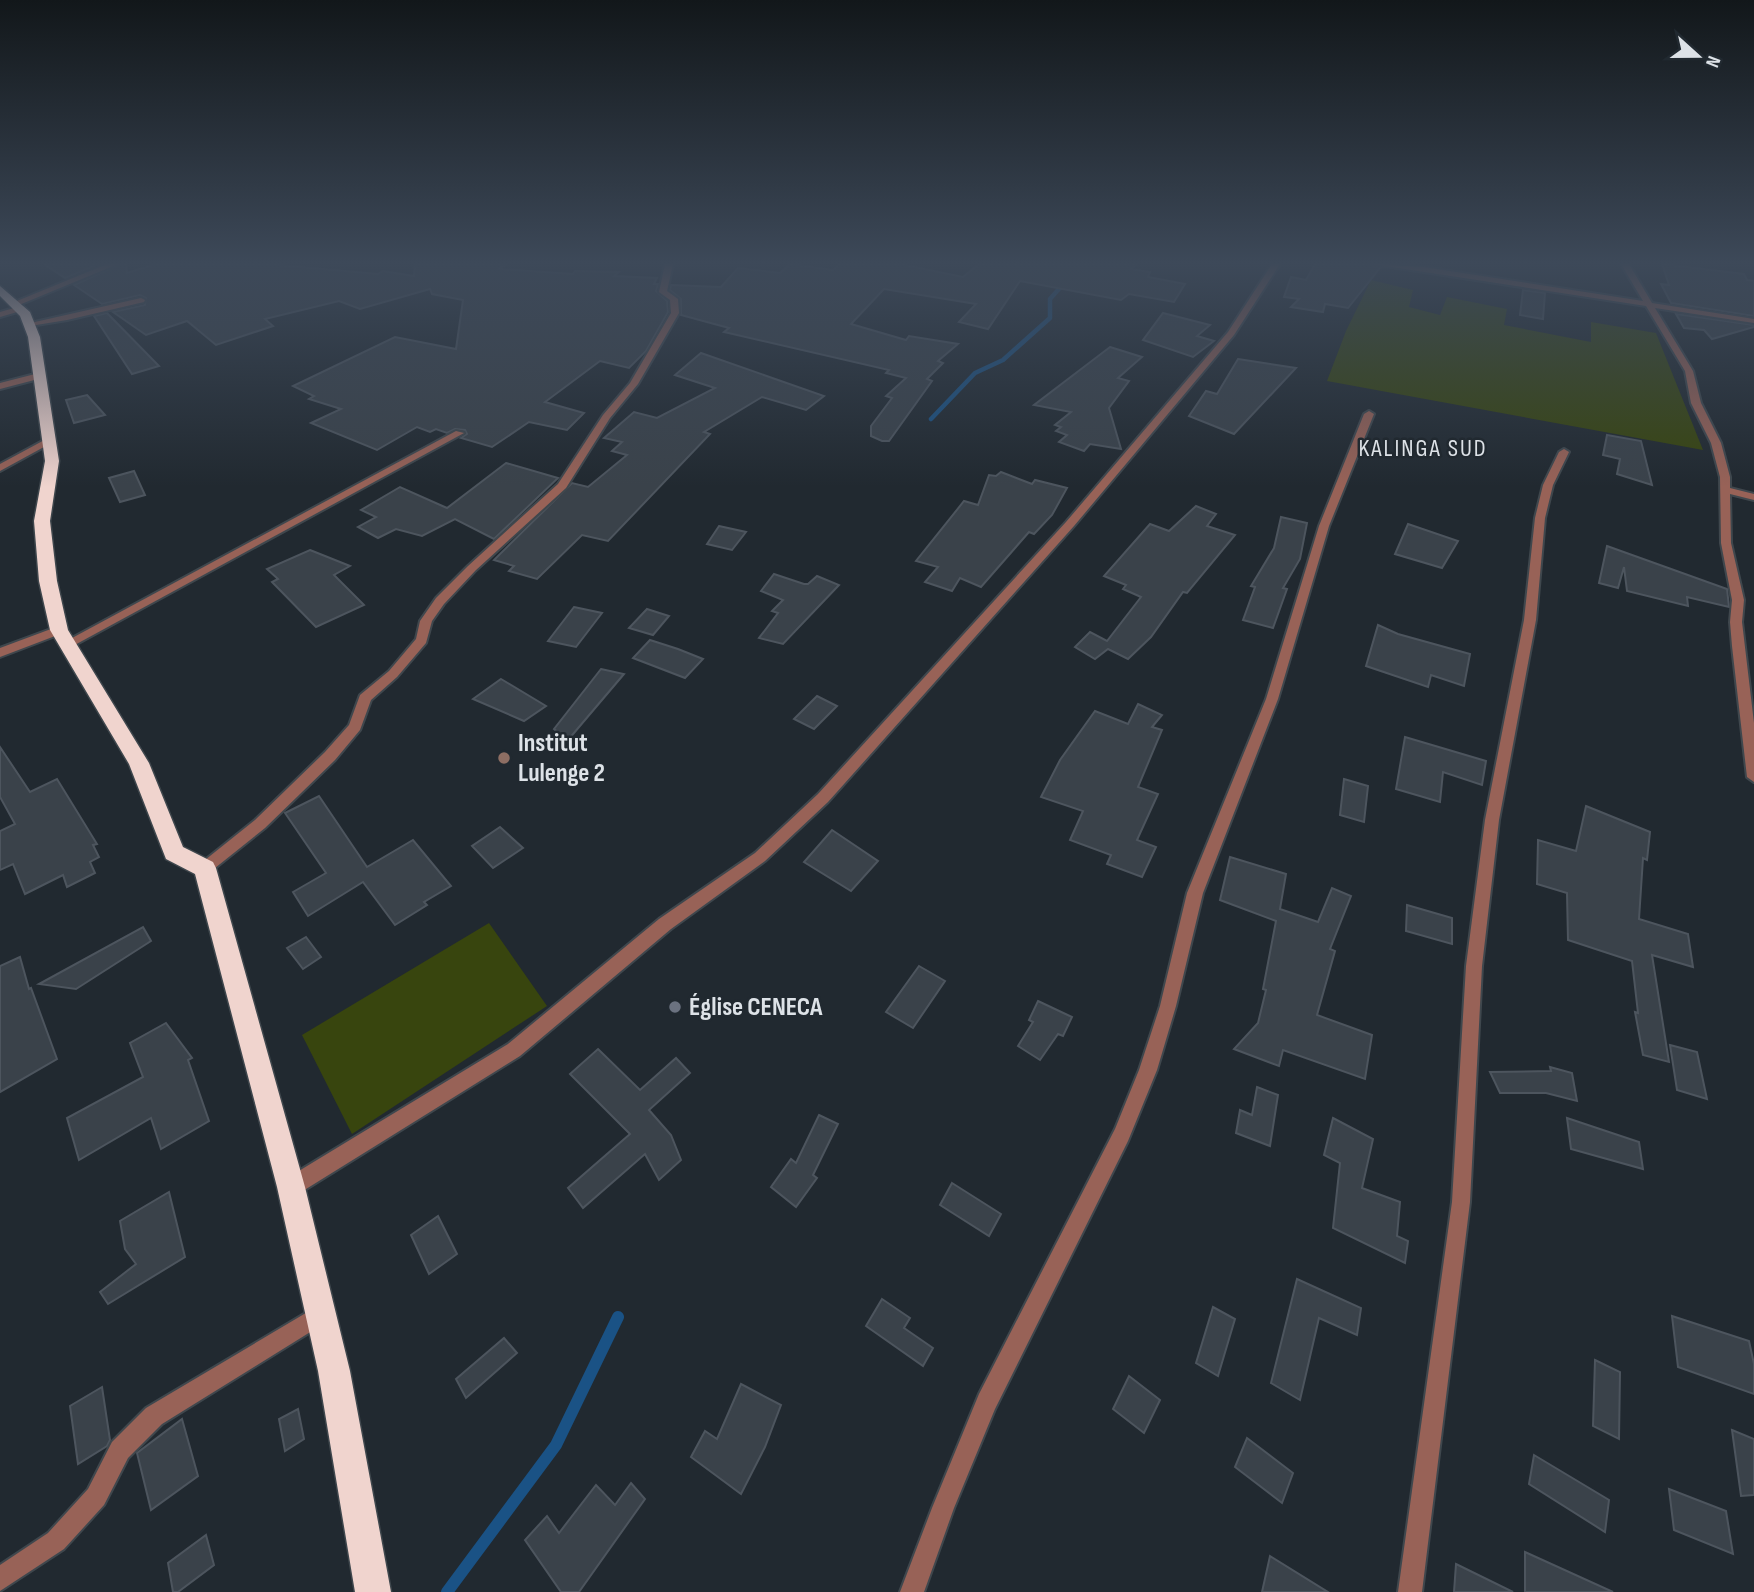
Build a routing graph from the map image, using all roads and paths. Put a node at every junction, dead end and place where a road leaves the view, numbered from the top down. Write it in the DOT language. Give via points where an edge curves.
graph roads {
  1 [pos="25,338"];
  2 [pos="661,338"];
  3 [pos="1227,338"];
  4 [pos="1670,338"];
  5 [pos="39,376"];
  6 [pos="0,386"];
  7 [pos="1369,414"];
  8 [pos="459,433"];
  9 [pos="50,440"];
  10 [pos="1564,452"];
  11 [pos="0,468"];
  12 [pos="1726,490"];
  13 [pos="1754,497"];
  14 [pos="63,637"];
  15 [pos="1,653"];
  16 [pos="1754,777"];
  17 [pos="205,869"];
  18 [pos="290,1187"];
  19 [pos="321,1314"];
  20 [pos="371,1576"];
  21 [pos="0,1579"];
  22 [pos="912,1592"];
  23 [pos="1410,1592"];
  1 -- 5 [label="highway"];
  2 -- 17 [label="street" via="562,486 440,601 426,621 422,640 365,698 355,727 260,824"];
  3 -- 18 [label="street" via="1070,524 823,798 779,840 665,924 514,1050"];
  4 -- 12 [label="street" via="1689,370 1696,403 1716,443"];
  5 -- 6 [label="street"];
  5 -- 9 [label="highway"];
  7 -- 22 [label="street" via="1324,526 1272,699 1195,893 1148,1070 1122,1135 987,1402"];
  8 -- 14 [label="street"];
  9 -- 11 [label="street"];
  9 -- 14 [label="highway" via="52,461 42,521 48,581"];
  10 -- 23 [label="street" via="1548,485 1540,518 1530,620 1492,820 1474,966 1461,1202"];
  12 -- 13 [label="street"];
  12 -- 16 [label="street" via="1726,543 1738,600 1738,646"];
  14 -- 15 [label="street"];
  14 -- 17 [label="highway" via="139,763 174,853"];
  17 -- 18 [label="highway"];
  18 -- 19 [label="highway"];
  19 -- 20 [label="highway"];
  19 -- 21 [label="street" via="154,1416 120,1450 96,1497 56,1541"];
}
